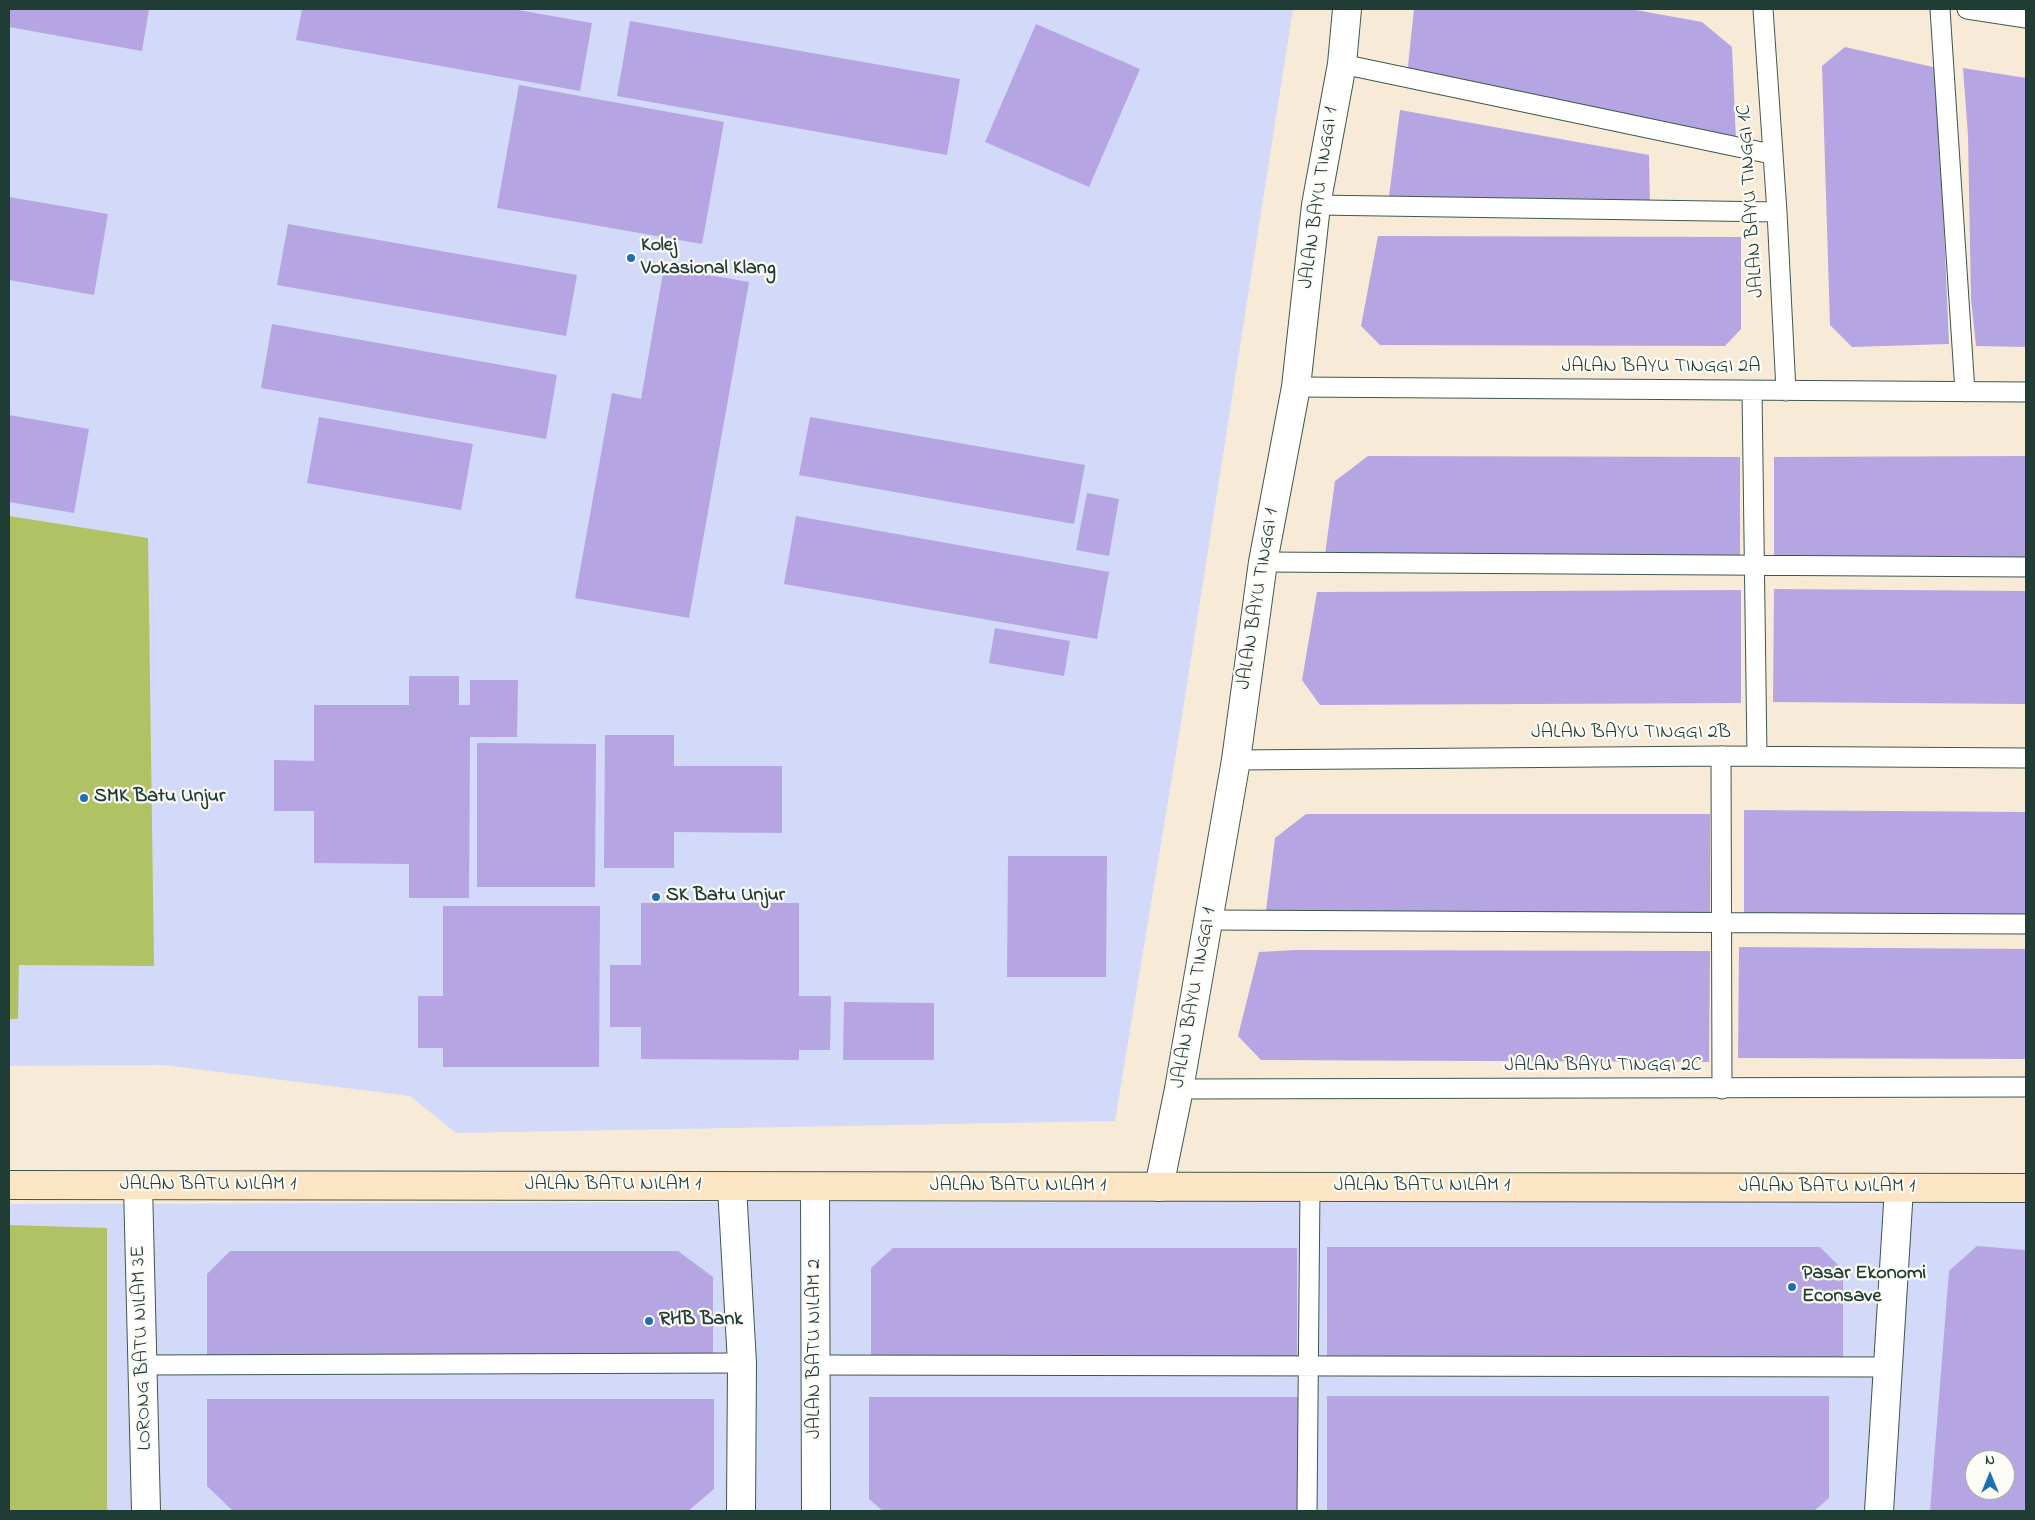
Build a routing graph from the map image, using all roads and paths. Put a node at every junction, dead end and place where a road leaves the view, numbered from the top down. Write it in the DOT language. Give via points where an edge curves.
graph roads {
  1 [pos="1347,9"];
  2 [pos="1763,9"];
  3 [pos="1940,9"];
  4 [pos="1967,9"];
  5 [pos="2026,18"];
  6 [pos="1342,64"];
  7 [pos="1772,154"];
  8 [pos="1316,205"];
  9 [pos="1777,212"];
  10 [pos="1296,387"];
  11 [pos="1752,391"];
  12 [pos="1786,391"];
  13 [pos="1965,392"];
  14 [pos="2026,392"];
  15 [pos="1263,562"];
  16 [pos="1755,565"];
  17 [pos="2026,567"];
  18 [pos="1721,756"];
  19 [pos="1757,756"];
  20 [pos="2026,758"];
  21 [pos="1236,760"];
  22 [pos="1208,920"];
  23 [pos="1721,922"];
  24 [pos="2026,924"];
  25 [pos="2026,1087"];
  26 [pos="1179,1089"];
  27 [pos="1722,1089"];
  28 [pos="9,1185"];
  29 [pos="138,1185"];
  30 [pos="732,1187"];
  31 [pos="815,1187"];
  32 [pos="1160,1187"];
  33 [pos="1310,1187"];
  34 [pos="1899,1188"];
  35 [pos="2026,1188"];
  36 [pos="742,1363"];
  37 [pos="144,1365"];
  38 [pos="817,1365"];
  39 [pos="1308,1366"];
  40 [pos="1887,1367"];
  41 [pos="146,1511"];
  42 [pos="741,1511"];
  43 [pos="816,1511"];
  44 [pos="1307,1511"];
  45 [pos="1879,1511"];
  1 -- 6 [label="street, JALAN BAYU TINGGI 1"];
  2 -- 7 [label="lane, JALAN BAYU TINGGI 1C"];
  3 -- 13 [label="lane"];
  4 -- 5 [label="lane"];
  6 -- 7 [label="lane"];
  6 -- 8 [label="street, JALAN BAYU TINGGI 1"];
  7 -- 9 [label="lane, JALAN BAYU TINGGI 1C"];
  8 -- 9 [label="lane"];
  8 -- 10 [label="street, JALAN BAYU TINGGI 1"];
  9 -- 12 [label="lane, JALAN BAYU TINGGI 1C"];
  10 -- 11 [label="lane, JALAN BAYU TINGGI 2A"];
  10 -- 15 [label="street, JALAN BAYU TINGGI 1"];
  11 -- 12 [label="lane, JALAN BAYU TINGGI 2A"];
  11 -- 16 [label="lane"];
  12 -- 13 [label="lane, JALAN BAYU TINGGI 2A"];
  13 -- 14 [label="lane, JALAN BAYU TINGGI 2A"];
  15 -- 16 [label="lane"];
  15 -- 21 [label="street, JALAN BAYU TINGGI 1"];
  16 -- 17 [label="lane"];
  16 -- 19 [label="lane"];
  18 -- 19 [label="lane, JALAN BAYU TINGGI 2B"];
  18 -- 21 [label="lane, JALAN BAYU TINGGI 2B"];
  18 -- 23 [label="lane"];
  19 -- 20 [label="lane, JALAN BAYU TINGGI 2B"];
  21 -- 22 [label="street, JALAN BAYU TINGGI 1"];
  22 -- 23 [label="lane"];
  22 -- 26 [label="street, JALAN BAYU TINGGI 1"];
  23 -- 24 [label="lane"];
  23 -- 27 [label="lane"];
  25 -- 27 [label="lane, JALAN BAYU TINGGI 2C"];
  26 -- 27 [label="lane, JALAN BAYU TINGGI 2C"];
  26 -- 32 [label="street, JALAN BAYU TINGGI 1"];
  28 -- 29 [label="main road, JALAN BATU NILAM 1"];
  29 -- 30 [label="main road, JALAN BATU NILAM 1"];
  29 -- 37 [label="street, LORONG BATU NILAM 3E"];
  30 -- 31 [label="main road, JALAN BATU NILAM 1"];
  30 -- 36 [label="street"];
  31 -- 32 [label="main road, JALAN BATU NILAM 1"];
  31 -- 38 [label="street, JALAN BATU NILAM 2"];
  32 -- 33 [label="main road, JALAN BATU NILAM 1"];
  33 -- 34 [label="main road, JALAN BATU NILAM 1"];
  33 -- 39 [label="lane"];
  34 -- 35 [label="main road, JALAN BATU NILAM 1"];
  34 -- 40 [label="street"];
  36 -- 37 [label="lane"];
  36 -- 42 [label="street"];
  37 -- 41 [label="street, LORONG BATU NILAM 3E"];
  38 -- 39 [label="lane"];
  38 -- 43 [label="street, JALAN BATU NILAM 2"];
  39 -- 40 [label="lane"];
  39 -- 44 [label="lane"];
  40 -- 45 [label="street"];
}
